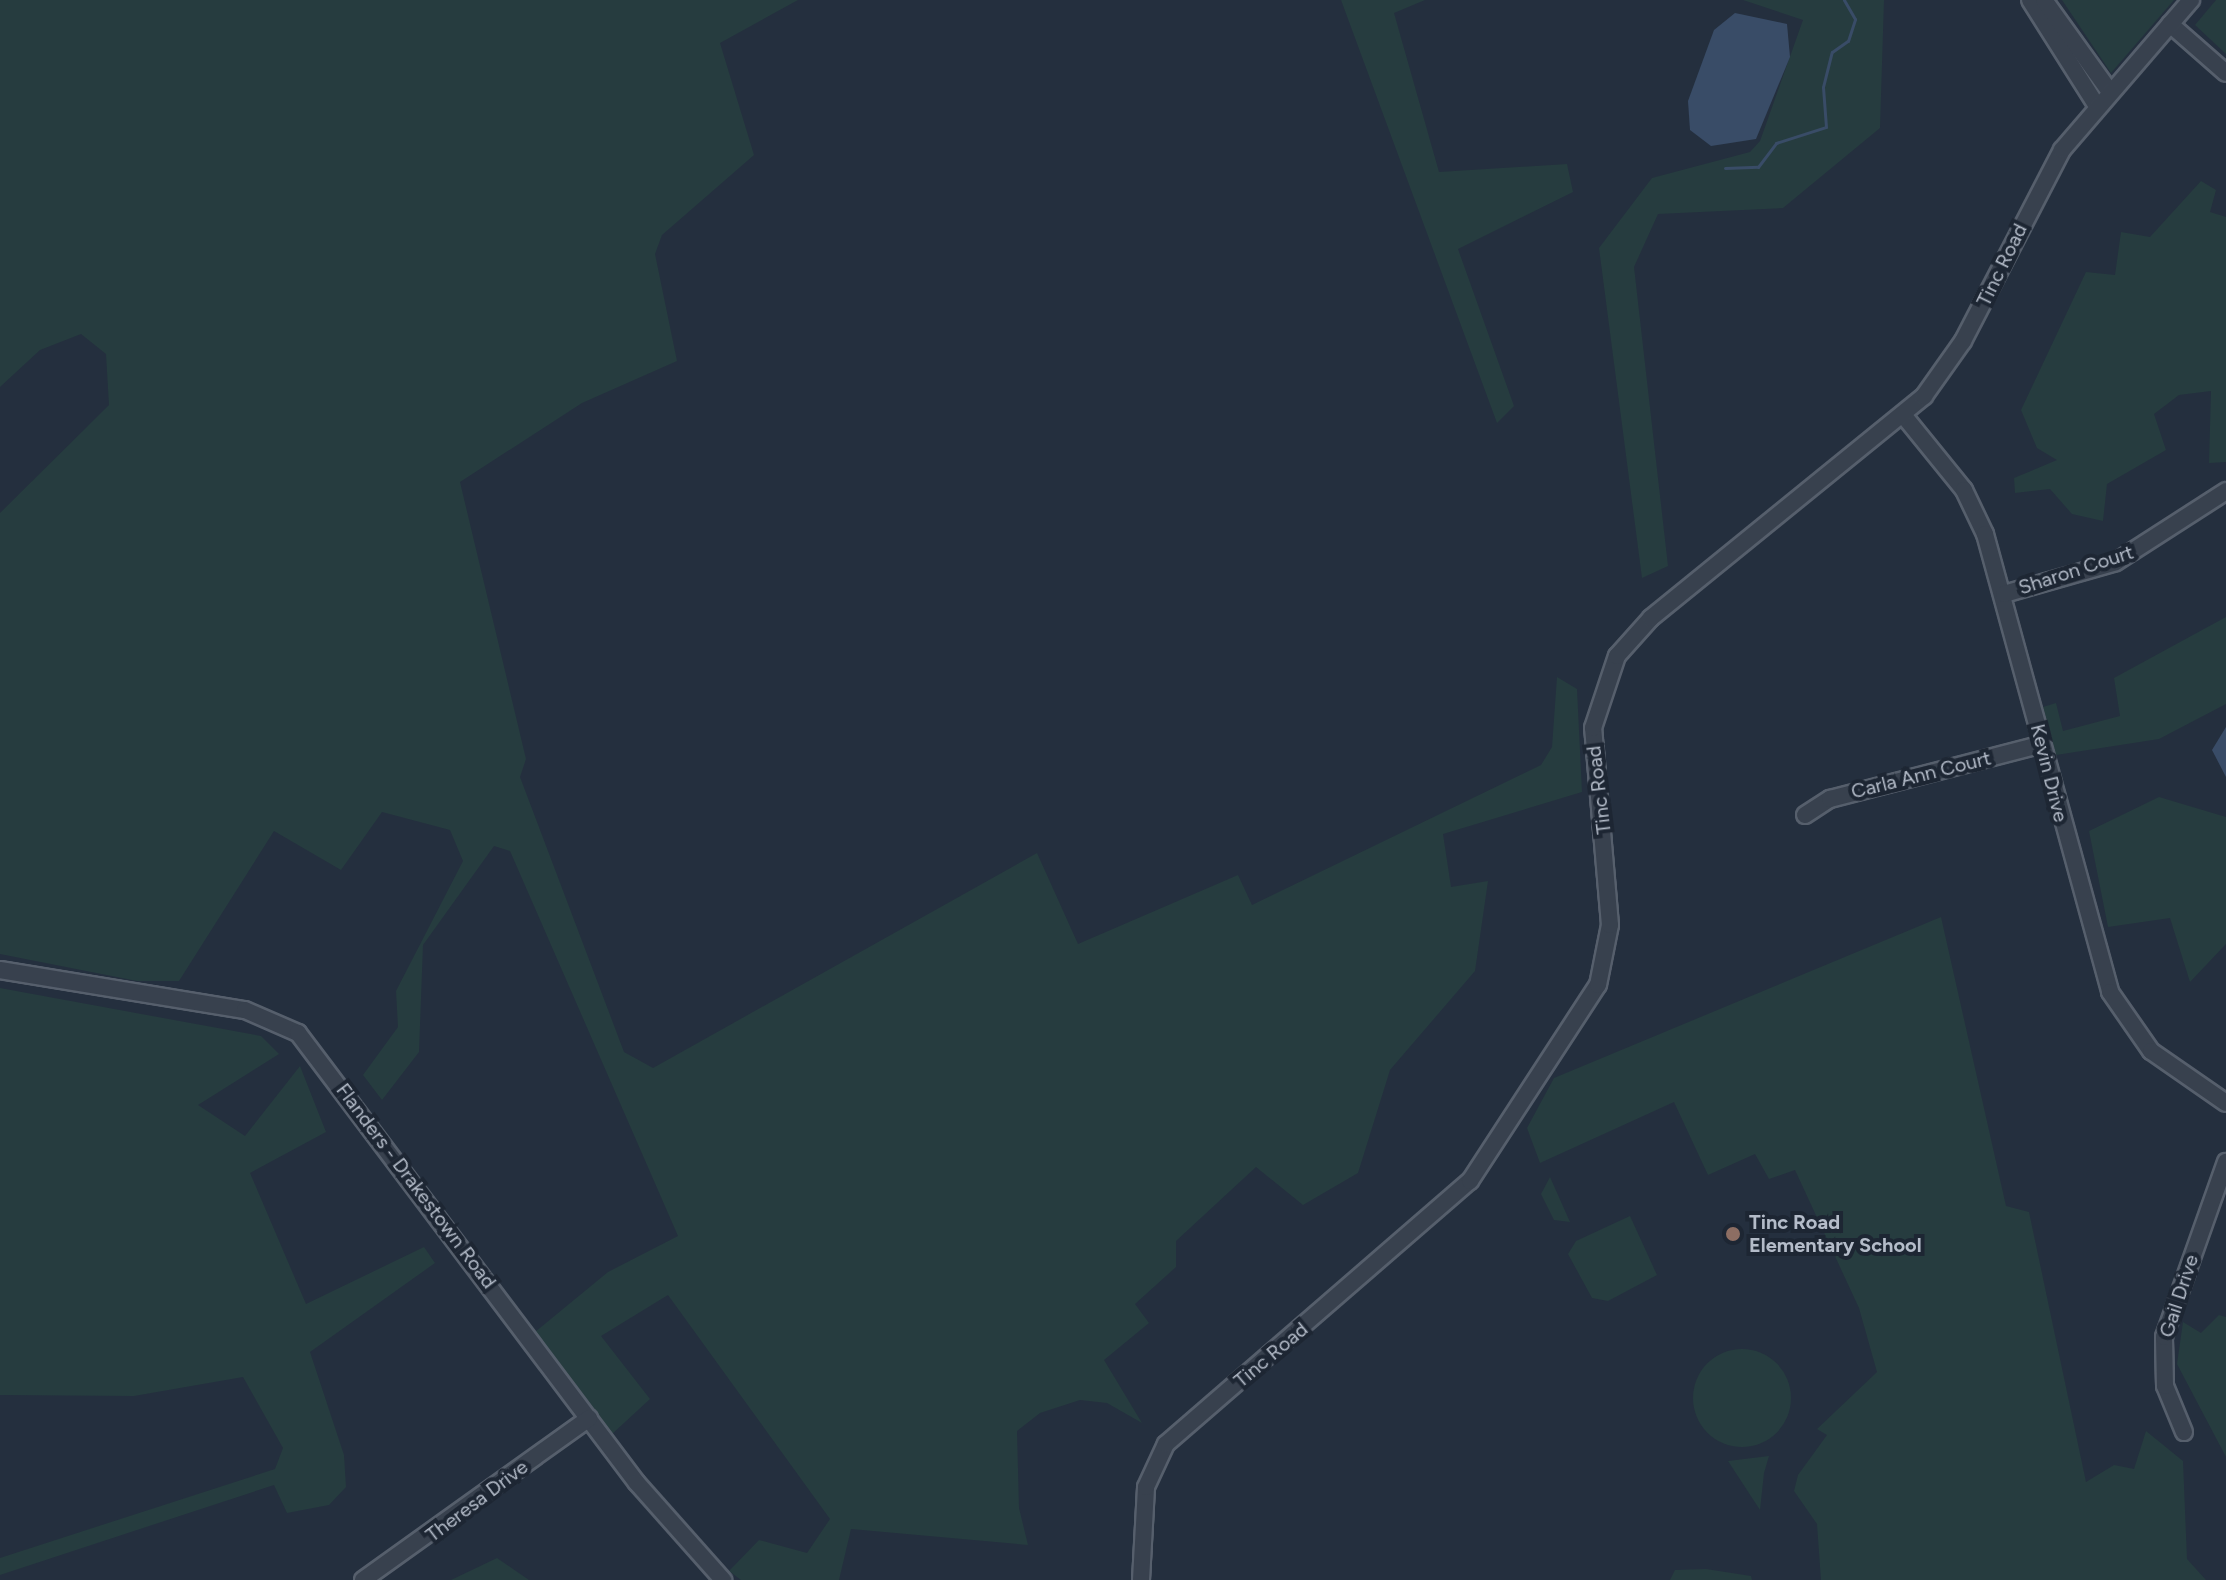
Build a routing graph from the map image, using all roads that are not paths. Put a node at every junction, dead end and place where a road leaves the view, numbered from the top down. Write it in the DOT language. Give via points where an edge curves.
graph roads {
  1 [pos="2030,0"];
  2 [pos="2044,0"];
  3 [pos="2191,0"];
  4 [pos="2170,24"];
  5 [pos="2226,73"];
  6 [pos="2110,92"];
  7 [pos="2097,106"];
  8 [pos="1904,416"];
  9 [pos="2226,491"];
  10 [pos="2004,594"];
  11 [pos="2042,744"];
  12 [pos="1805,815"];
  13 [pos="0,970"];
  14 [pos="2226,1103"];
  15 [pos="2226,1162"];
  16 [pos="589,1418"];
  17 [pos="2184,1432"];
  18 [pos="363,1580"];
  19 [pos="723,1580"];
  20 [pos="1141,1580"];
  1 -- 7 [label="street"];
  2 -- 6 [label="street"];
  3 -- 4 [label="street, Tinc Road"];
  4 -- 5 [label="street"];
  4 -- 6 [label="street, Tinc Road"];
  6 -- 7 [label="street, Tinc Road"];
  7 -- 8 [label="street, Tinc Road" via="2053,164 1957,353"];
  8 -- 10 [label="street, Kevin Drive" via="1964,490"];
  8 -- 20 [label="street, Tinc Road" via="1651,618 1617,656 1592,734 1610,925 1598,985 1511,1128 1464,1188 1166,1444 1146,1487"];
  9 -- 10 [label="street, Sharon Court" via="2125,557"];
  10 -- 11 [label="street, Kevin Drive"];
  11 -- 12 [label="street, Carla Ann Court" via="1830,799"];
  11 -- 14 [label="street, Kevin Drive" via="2110,992 2151,1051"];
  13 -- 16 [label="street, Flanders - Drakestown Road" via="245,1010 294,1031"];
  15 -- 17 [label="street, Gail Drive" via="2164,1337 2165,1386"];
  16 -- 18 [label="street, Theresa Drive"];
  16 -- 19 [label="street, Flanders - Drakestown Road"];
}
